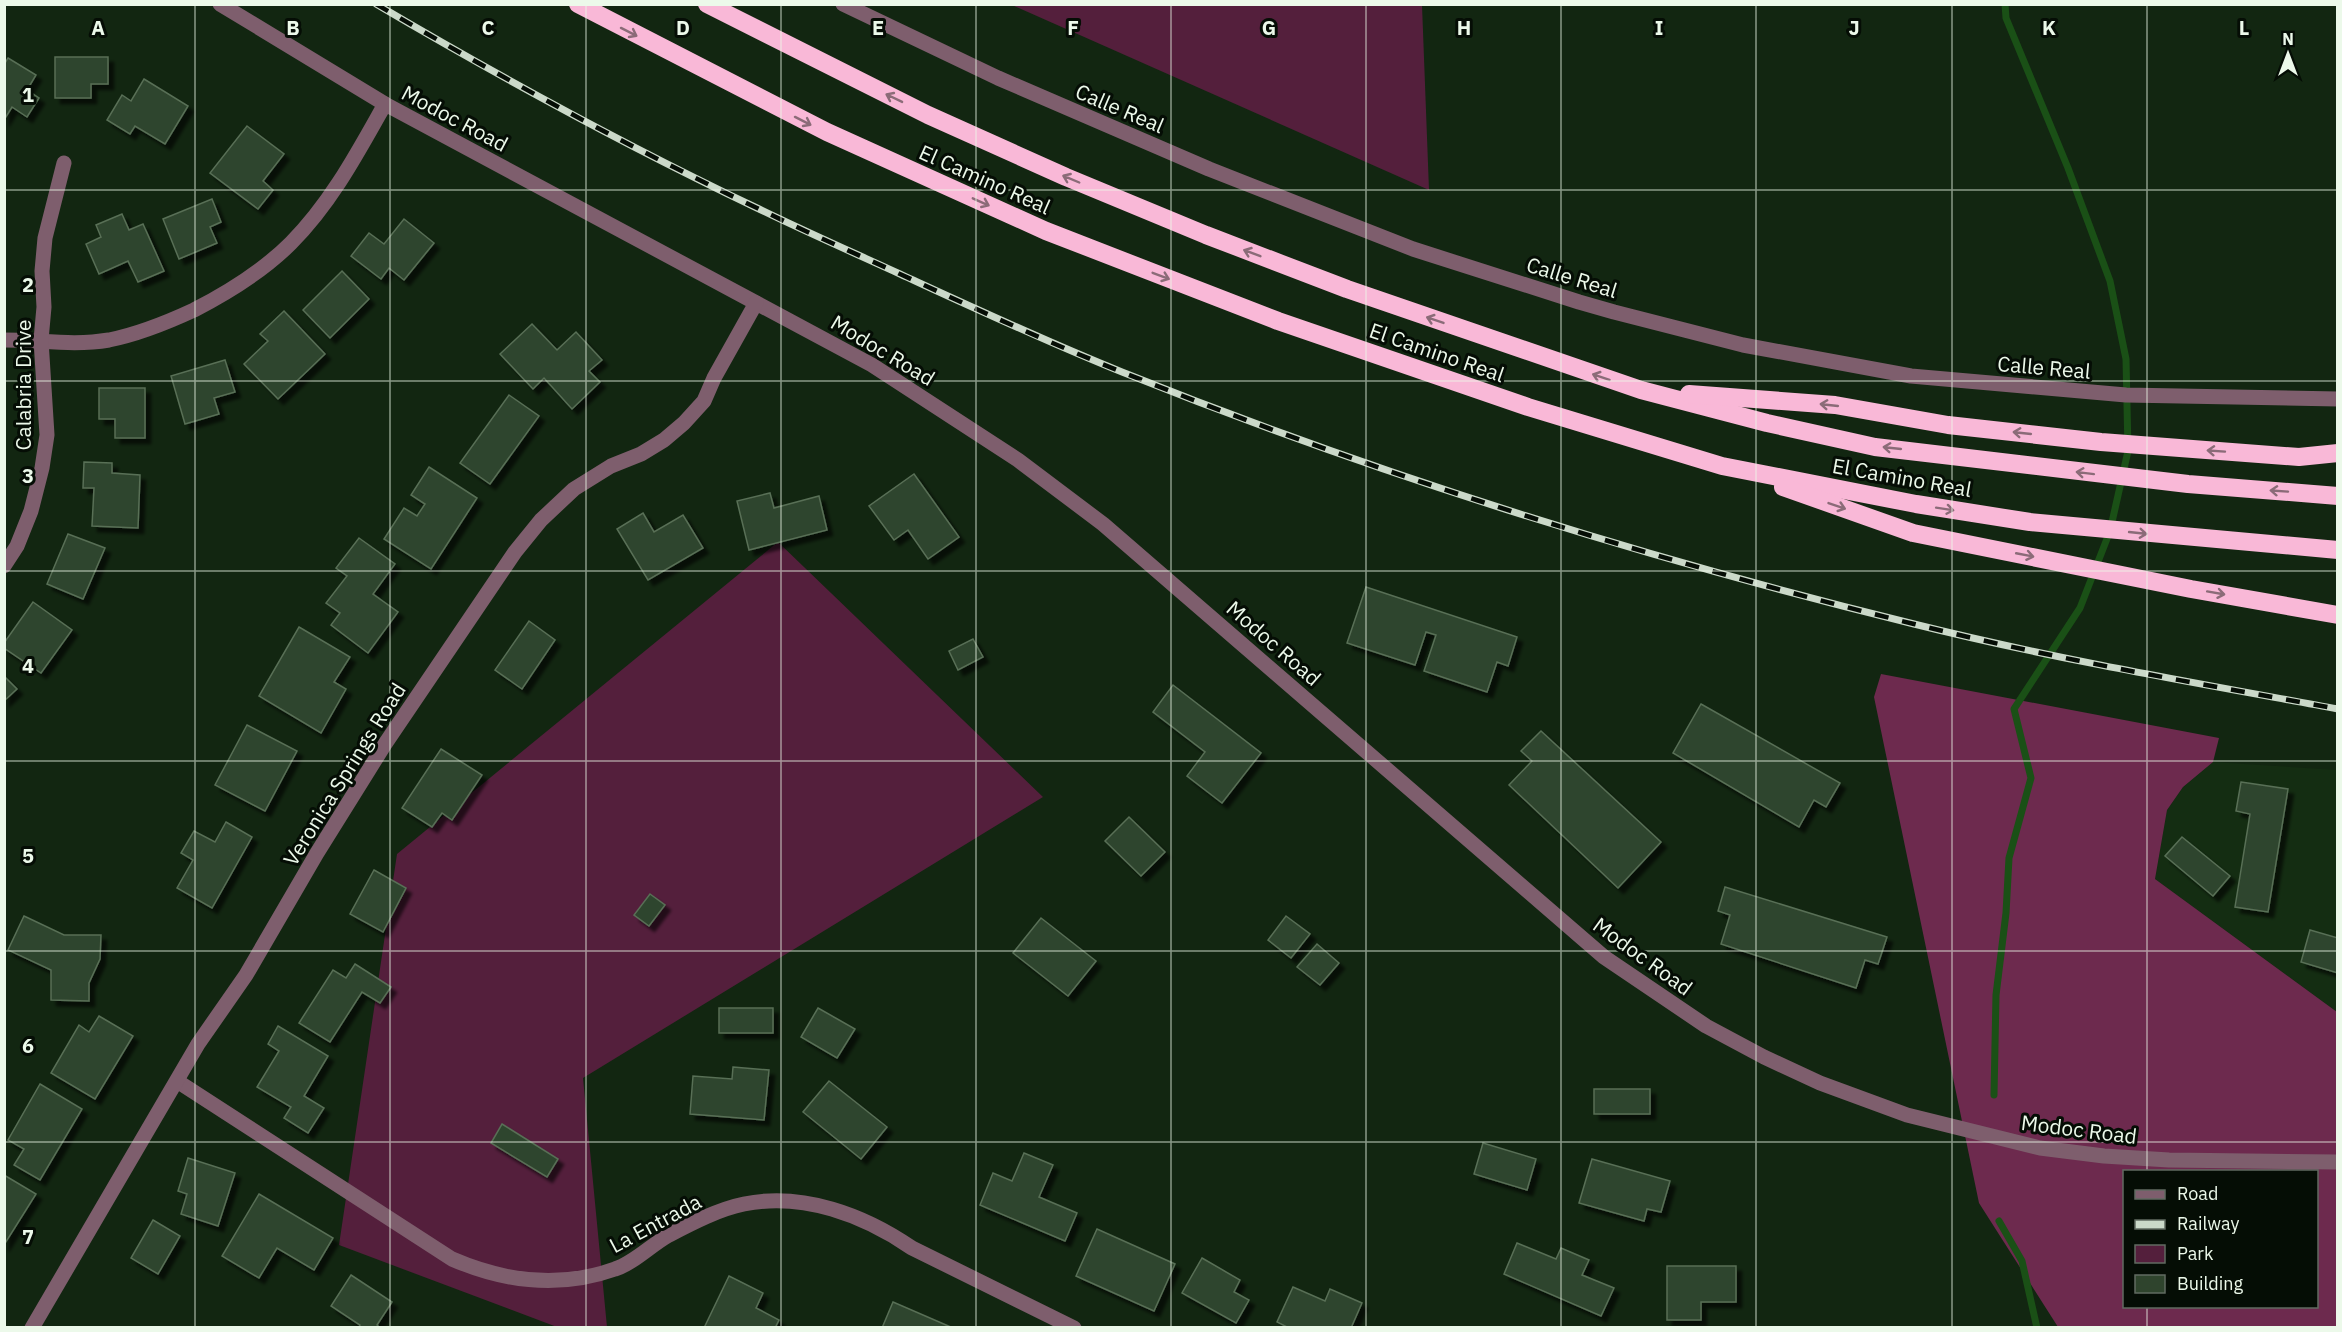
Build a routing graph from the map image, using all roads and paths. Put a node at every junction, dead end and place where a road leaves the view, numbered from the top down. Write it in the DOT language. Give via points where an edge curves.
graph roads {
  1 [pos="220,4"];
  2 [pos="578,4"];
  3 [pos="707,4"];
  4 [pos="843,4"];
  5 [pos="385,104"];
  6 [pos="64,163"];
  7 [pos="756,303"];
  8 [pos="4,339"];
  9 [pos="41,340"];
  10 [pos="1641,390"];
  11 [pos="2337,399"];
  12 [pos="2337,453"];
  13 [pos="1722,466"];
  14 [pos="2337,496"];
  15 [pos="2337,550"];
  16 [pos="4,566"];
  17 [pos="2337,615"];
  18 [pos="177,1081"];
  19 [pos="2337,1162"];
  20 [pos="32,1328"];
  21 [pos="1074,1328"];
  1 -- 5 [label="street, Modoc Road"];
  2 -- 13 [label="highway, El Camino Real, one-way" via="827,132 1046,231 1278,321 1528,407"];
  10 -- 3 [label="highway, El Camino Real, one-way" via="1347,289 1206,235 928,115"];
  4 -- 11 [label="street, Calle Real" via="1009,83 1209,169 1413,249 1579,303 1743,345 1911,375 2126,395"];
  5 -- 7 [label="street, Modoc Road"];
  5 -- 9 [label="street" via="332,193 291,243 254,275 222,296 145,332 70,344"];
  6 -- 9 [label="street, Calabria Drive" via="45,238"];
  7 -- 18 [label="street, Veronica Springs Road" via="704,401 684,423 641,454 611,466 574,489 515,552 385,744 246,975"];
  7 -- 19 [label="street, Modoc Road" via="872,365 1018,460 1094,517 1604,957 1706,1026 1820,1083 1896,1111 2040,1148 2169,1160"];
  8 -- 9 [label="street"];
  9 -- 16 [label="street, Calabria Drive" via="47,435 42,468 31,511"];
  12 -- 10 [label="highway, one-way" via="2299,457 2101,442 1948,425 1835,405"];
  14 -- 10 [label="highway, El Camino Real, one-way" via="2153,480 1875,447"];
  13 -- 15 [label="highway, El Camino Real, one-way" via="2030,522"];
  13 -- 17 [label="highway, one-way" via="1913,533"];
  18 -- 20 [label="street, Veronica Springs Road"];
  18 -- 21 [label="street, La Entrada" via="452,1259 478,1271 520,1280 576,1280 618,1269 667,1236 741,1204 802,1203 860,1218"];
}
